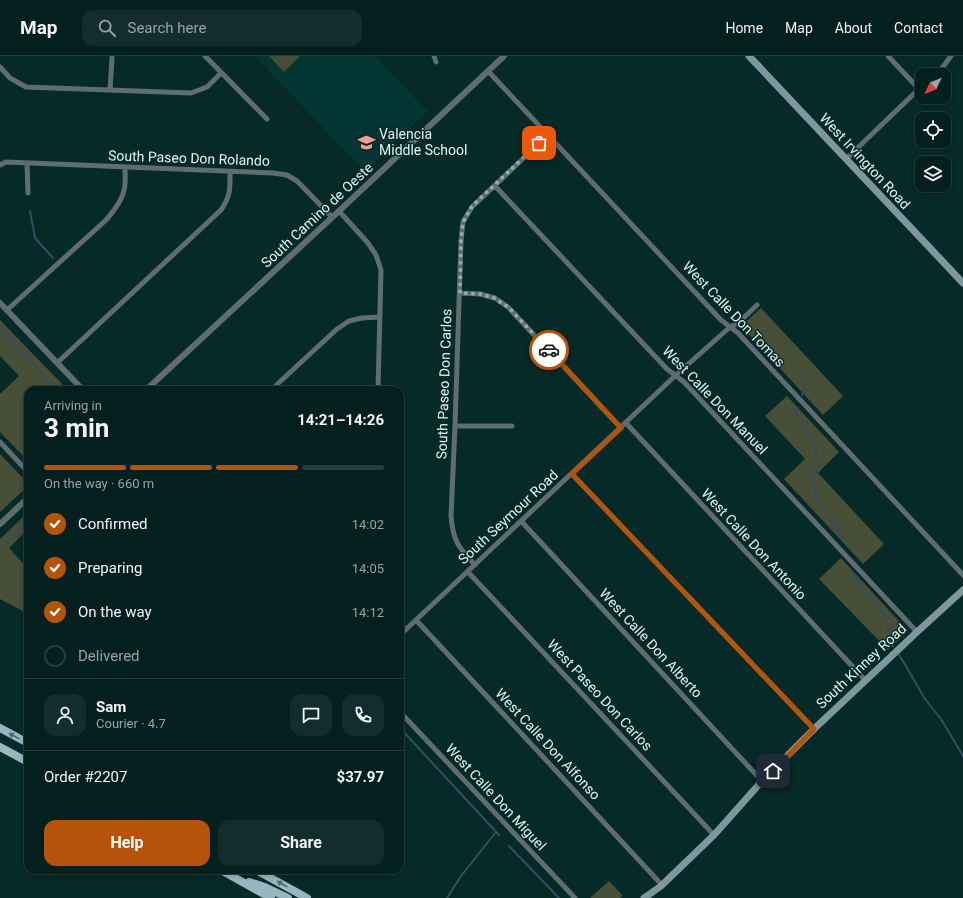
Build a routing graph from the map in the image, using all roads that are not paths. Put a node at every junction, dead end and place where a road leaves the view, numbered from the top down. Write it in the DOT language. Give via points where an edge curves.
graph roads {
  1 [pos="205,56"];
  2 [pos="434,56"];
  3 [pos="504,56"];
  4 [pos="749,56"];
  5 [pos="888,56"];
  6 [pos="951,56"];
  7 [pos="112,58"];
  8 [pos="436,62"];
  9 [pos="0,67"];
  10 [pos="942,68"];
  11 [pos="488,71"];
  12 [pos="221,73"];
  13 [pos="915,83"];
  14 [pos="110,90"];
  15 [pos="915,93"];
  16 [pos="266,119"];
  17 [pos="548,135"];
  18 [pos="846,160"];
  19 [pos="27,163"];
  20 [pos="0,165"];
  21 [pos="125,167"];
  22 [pos="230,172"];
  23 [pos="495,186"];
  24 [pos="28,193"];
  25 [pos="339,211"];
  26 [pos="332,217"];
  27 [pos="963,283"];
  28 [pos="460,293"];
  29 [pos="0,303"];
  30 [pos="757,305"];
  31 [pos="7,310"];
  32 [pos="380,317"];
  33 [pos="730,327"];
  34 [pos="57,363"];
  35 [pos="676,376"];
  36 [pos="79,386"];
  37 [pos="150,386"];
  38 [pos="275,386"];
  39 [pos="378,386"];
  40 [pos="626,423"];
  41 [pos="455,426"];
  42 [pos="512,426"];
  43 [pos="621,428"];
  44 [pos="0,442"];
  45 [pos="24,468"];
  46 [pos="572,474"];
  47 [pos="24,502"];
  48 [pos="521,522"];
  49 [pos="0,524"];
  50 [pos="475,565"];
  51 [pos="468,572"];
  52 [pos="963,575"];
  53 [pos="963,590"];
  54 [pos="416,620"];
  55 [pos="404,631"];
  56 [pos="917,632"];
  57 [pos="866,680"];
  58 [pos="404,716"];
  59 [pos="0,728"];
  60 [pos="814,729"];
  61 [pos="24,741"];
  62 [pos="0,747"];
  63 [pos="24,760"];
  64 [pos="762,781"];
  65 [pos="714,835"];
  66 [pos="228,874"];
  67 [pos="263,874"];
  68 [pos="236,879"];
  69 [pos="662,885"];
  70 [pos="271,898"];
  71 [pos="288,898"];
  72 [pos="307,898"];
  73 [pos="575,898"];
  74 [pos="644,898"];
  1 -- 12 [label="street"];
  2 -- 8 [label="street"];
  3 -- 11 [label="street, South Camino de Oeste"];
  4 -- 18 [label="main road, West Irvington Road"];
  5 -- 13 [label="street"];
  6 -- 10 [label="street"];
  7 -- 14 [label="street"];
  9 -- 14 [label="street" via="10,78 26,87"];
  11 -- 17 [label="street, West Calle Don Tomas"];
  11 -- 25 [label="street, South Camino de Oeste"];
  12 -- 14 [label="street" via="207,87 191,93"];
  12 -- 16 [label="street"];
  15 -- 18 [label="street"];
  17 -- 23 [label="street, South Paseo Don Carlos"];
  17 -- 33 [label="street, West Calle Don Tomas"];
  18 -- 27 [label="main road, West Irvington Road"];
  19 -- 20 [label="street, South Paseo Don Rolando" via="6,162"];
  19 -- 21 [label="street, South Paseo Don Rolando"];
  19 -- 24 [label="street"];
  21 -- 22 [label="street, South Paseo Don Rolando"];
  21 -- 31 [label="street" via="124,191 114,211"];
  22 -- 26 [label="street, South Paseo Don Rolando" via="287,175 297,181"];
  22 -- 34 [label="street" via="229,194 221,210"];
  23 -- 28 [label="street, South Paseo Don Carlos" via="472,206 463,222"];
  23 -- 35 [label="street, West Calle Don Manuel"];
  25 -- 26 [label="street, South Camino de Oeste"];
  25 -- 32 [label="street" via="376,255 381,270"];
  26 -- 37 [label="street, South Camino de Oeste"];
  28 -- 41 [label="street, South Paseo Don Carlos"];
  28 -- 43 [label="street" via="494,298 508,307"];
  29 -- 31 [label="street"];
  30 -- 33 [label="street, South Seymour Road" via="737,324"];
  31 -- 34 [label="street"];
  32 -- 38 [label="street" via="350,321 337,329"];
  32 -- 39 [label="street"];
  33 -- 35 [label="street, South Seymour Road"];
  33 -- 52 [label="street, West Calle Don Tomas"];
  34 -- 36 [label="street"];
  35 -- 40 [label="street, South Seymour Road"];
  35 -- 56 [label="street, West Calle Don Manuel"];
  40 -- 43 [label="street, South Seymour Road"];
  40 -- 57 [label="street, West Calle Don Antonio"];
  41 -- 42 [label="street"];
  41 -- 50 [label="street, South Paseo Don Carlos" via="452,529 461,550"];
  43 -- 46 [label="street, South Seymour Road"];
  44 -- 45 [label="street"];
  46 -- 48 [label="street, South Seymour Road"];
  46 -- 60 [label="street"];
  47 -- 49 [label="street"];
  48 -- 50 [label="street, South Seymour Road"];
  48 -- 64 [label="street, West Calle Don Alberto"];
  50 -- 51 [label="street, South Seymour Road"];
  51 -- 54 [label="street, South Seymour Road"];
  51 -- 65 [label="street, West Paseo Don Carlos"];
  53 -- 56 [label="main road, South Kinney Road"];
  54 -- 55 [label="street, South Seymour Road"];
  54 -- 69 [label="street, West Calle Don Alfonso"];
  56 -- 57 [label="main road, South Kinney Road"];
  57 -- 60 [label="main road, South Kinney Road"];
  58 -- 73 [label="street, West Calle Don Miguel"];
  61 -- 59 [label="main road, one-way"];
  60 -- 64 [label="main road, South Kinney Road"];
  62 -- 63 [label="main road"];
  64 -- 65 [label="main road, South Kinney Road"];
  65 -- 69 [label="main road, South Kinney Road"];
  66 -- 68 [label="main road"];
  72 -- 67 [label="main road, one-way"];
  68 -- 70 [label="main road"];
  68 -- 71 [label="main road" via="253,882"];
  69 -- 74 [label="main road, South Kinney Road"];
}
